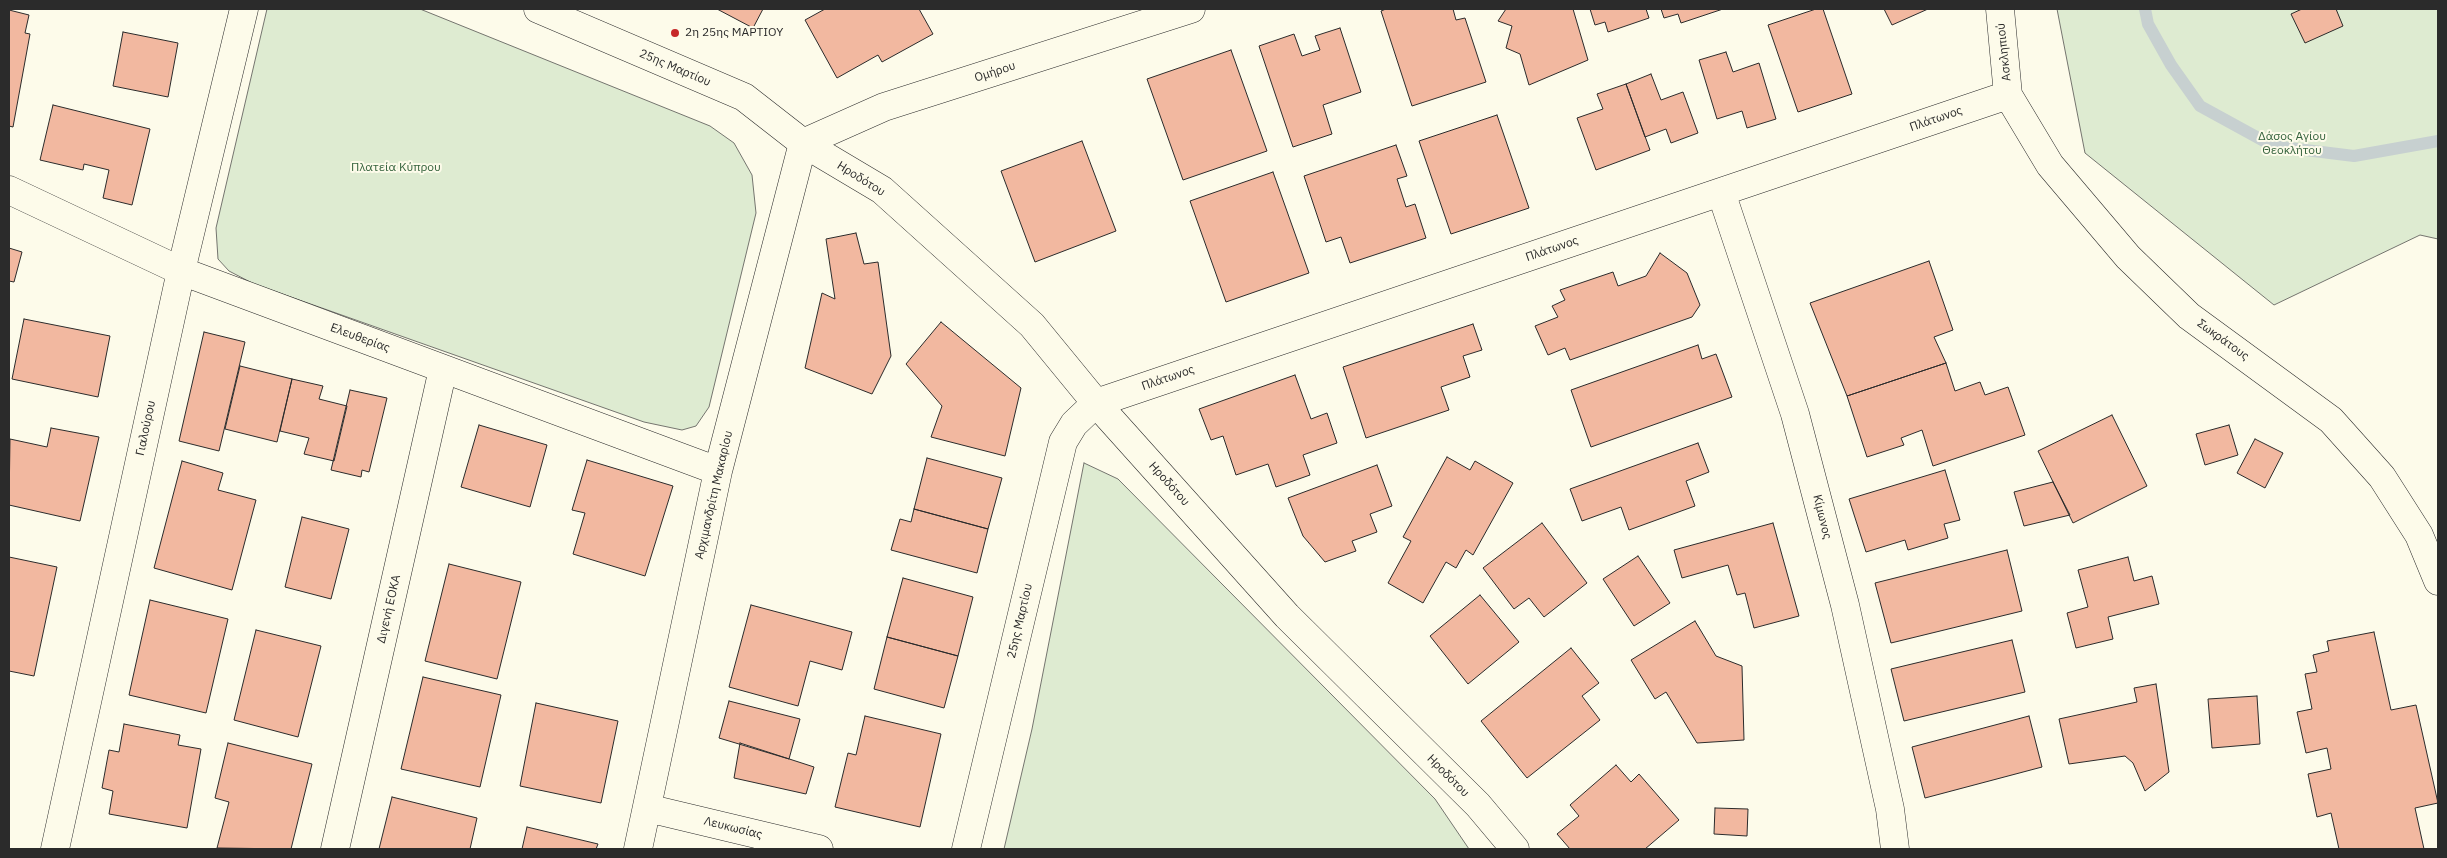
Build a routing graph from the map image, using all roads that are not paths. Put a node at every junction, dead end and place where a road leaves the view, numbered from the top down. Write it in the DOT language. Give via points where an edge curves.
graph roads {
  1 [pos="244,9"];
  2 [pos="538,9"];
  3 [pos="1191,9"];
  4 [pos="2000,9"];
  5 [pos="2008,95"];
  6 [pos="803,143"];
  7 [pos="9,190"];
  8 [pos="1720,192"];
  9 [pos="180,271"];
  10 [pos="443,369"];
  11 [pos="1096,403"];
  12 [pos="718,472"];
  13 [pos="2438,581"];
  14 [pos="647,808"];
  15 [pos="55,849"];
  16 [pos="335,849"];
  17 [pos="638,849"];
  18 [pos="819,849"];
  19 [pos="966,849"];
  20 [pos="1514,849"];
  21 [pos="1895,849"];
  1 -- 9 [label="street, Γιαλούρου"];
  2 -- 6 [label="street, 25ης Μαρτίου" via="744,97"];
  3 -- 6 [label="street, Ομήρου" via="884,107"];
  4 -- 5 [label="street, Ασκληπιού"];
  5 -- 8 [label="street, Πλάτωνος"];
  5 -- 13 [label="street, Σωκράτους" via="2050,164 2128,257 2189,316 2331,420 2382,477 2419,535"];
  6 -- 11 [label="street, Ηροδότου" via="889,196 1032,325"];
  6 -- 12 [label="street, Αρχιμανδρίτη Μακαρίου"];
  7 -- 9 [label="street, Ελευθερίας"];
  8 -- 11 [label="street, Πλάτωνος"];
  8 -- 21 [label="street, Κίμωνος" via="1796,414 1845,605 1890,809"];
  9 -- 10 [label="street, Ελευθερίας"];
  9 -- 15 [label="street, Γιαλούρου"];
  10 -- 12 [label="street, Ελευθερίας"];
  10 -- 16 [label="street, Διγενή ΕΟΚΑ"];
  11 -- 19 [label="street, 25ης Μαρτίου" via="1074,424 1063,442"];
  11 -- 20 [label="street, Ηροδότου" via="1287,616 1478,806"];
  12 -- 14 [label="street, Αρχιμανδρίτη Μακαρίου"];
  14 -- 17 [label="street, Αρχιμανδρίτη Μακαρίου"];
  14 -- 18 [label="street, Λευκωσίας"];
}
